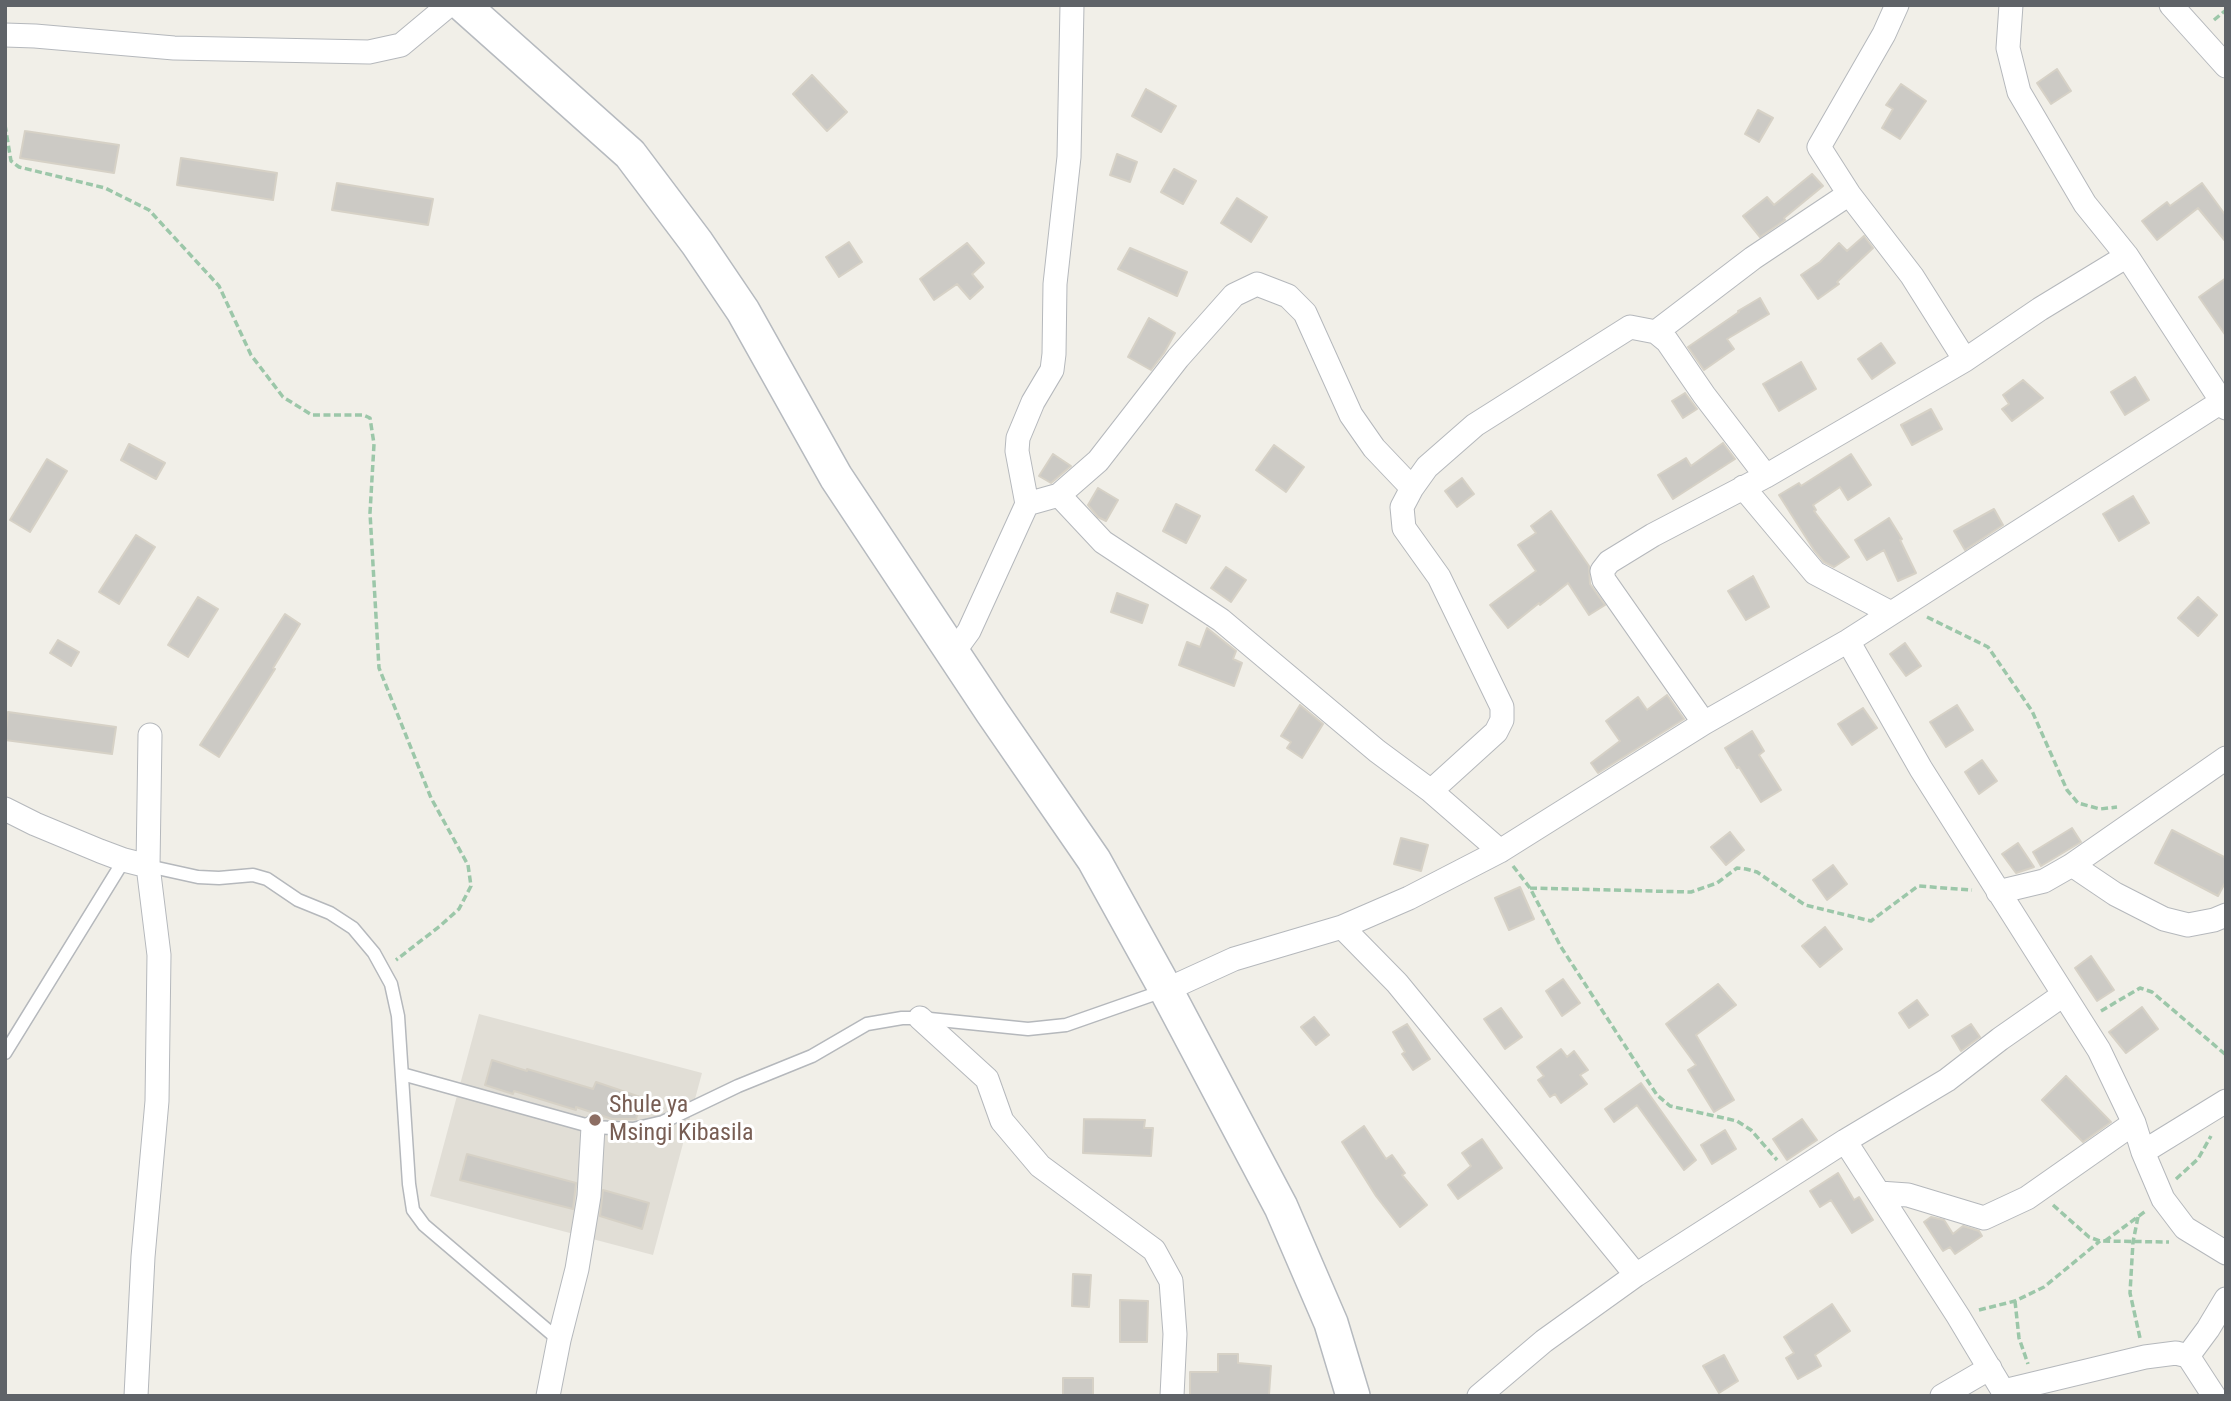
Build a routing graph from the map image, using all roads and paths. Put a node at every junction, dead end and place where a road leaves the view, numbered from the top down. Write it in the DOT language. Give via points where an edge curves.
graph roads {
  1 [pos="449,5"];
  2 [pos="463,5"];
  3 [pos="1072,5"];
  4 [pos="1897,5"];
  5 [pos="2011,5"];
  6 [pos="2171,5"];
  7 [pos="5,35"];
  8 [pos="2226,66"];
  9 [pos="5,125"];
  10 [pos="1849,194"];
  11 [pos="2127,256"];
  12 [pos="1656,332"];
  13 [pos="1965,360"];
  14 [pos="2224,405"];
  15 [pos="1766,475"];
  16 [pos="1743,487"];
  17 [pos="1412,488"];
  18 [pos="1059,495"];
  19 [pos="1027,504"];
  20 [pos="1897,609"];
  21 [pos="1848,641"];
  22 [pos="953,653"];
  23 [pos="1704,723"];
  24 [pos="150,735"];
  25 [pos="2226,758"];
  26 [pos="1431,791"];
  27 [pos="2119,807"];
  28 [pos="5,809"];
  29 [pos="1500,851"];
  30 [pos="124,860"];
  31 [pos="2072,865"];
  32 [pos="148,866"];
  33 [pos="1530,888"];
  34 [pos="1998,892"];
  35 [pos="2226,915"];
  36 [pos="1342,927"];
  37 [pos="383,969"];
  38 [pos="1166,990"];
  39 [pos="2063,995"];
  40 [pos="2077,1017"];
  41 [pos="920,1018"];
  42 [pos="5,1054"];
  43 [pos="2226,1055"];
  44 [pos="402,1074"];
  45 [pos="2226,1101"];
  46 [pos="2134,1124"];
  47 [pos="593,1127"];
  48 [pos="2211,1135"];
  49 [pos="1845,1141"];
  50 [pos="2143,1152"];
  51 [pos="1791,1176"];
  52 [pos="1879,1194"];
  53 [pos="2162,1196"];
  54 [pos="2028,1198"];
  55 [pos="2138,1217"];
  56 [pos="2202,1240"];
  57 [pos="2102,1241"];
  58 [pos="2133,1242"];
  59 [pos="2226,1253"];
  60 [pos="1636,1275"];
  61 [pos="2226,1299"];
  62 [pos="2015,1301"];
  63 [pos="1958,1315"];
  64 [pos="559,1340"];
  65 [pos="2188,1356"];
  66 [pos="2145,1357"];
  67 [pos="1990,1368"];
  68 [pos="2034,1384"];
  69 [pos="2005,1393"];
  70 [pos="136,1396"];
  71 [pos="548,1396"];
  72 [pos="1172,1396"];
  73 [pos="1353,1396"];
  74 [pos="1479,1396"];
  75 [pos="1942,1396"];
  76 [pos="2214,1396"];
  1 -- 7 [label="street" via="401,45 369,52 174,48"];
  2 -- 22 [label="main road" via="631,154 743,311 836,477"];
  3 -- 19 [label="street" via="1069,157 1055,284 1054,354 1052,370 1018,438"];
  4 -- 10 [label="street" via="1819,147"];
  5 -- 11 [label="street" via="2008,48 2019,92 2085,204"];
  6 -- 8 [label="street"];
  9 -- 37 [label="path" via="11,161 19,167 105,187 149,210 219,286 251,355 283,397 313,415 370,418 379,668 431,797 468,865 471,886 459,909"];
  10 -- 12 [label="street" via="1753,258"];
  10 -- 13 [label="street" via="1912,276"];
  11 -- 13 [label="street"];
  11 -- 14 [label="street"];
  12 -- 15 [label="street"];
  12 -- 17 [label="street" via="1630,327 1576,360 1475,425 1427,467"];
  13 -- 15 [label="street"];
  14 -- 20 [label="street"];
  15 -- 16 [label="street"];
  16 -- 20 [label="street" via="1815,573"];
  16 -- 23 [label="street" via="1653,535 1602,571"];
  17 -- 18 [label="street" via="1374,449 1352,415 1305,313 1289,296 1257,284 1234,295 1098,461"];
  17 -- 26 [label="street" via="1402,507 1404,528 1439,577 1502,707 1496,732"];
  18 -- 19 [label="street"];
  18 -- 26 [label="street" via="1102,542 1221,620"];
  19 -- 22 [label="street" via="969,631"];
  20 -- 21 [label="street"];
  20 -- 27 [label="path" via="1988,648 2032,711 2067,790 2078,803 2100,810"];
  21 -- 23 [label="street"];
  21 -- 34 [label="street"];
  22 -- 38 [label="main road" via="1094,860"];
  23 -- 29 [label="street"];
  24 -- 32 [label="street"];
  25 -- 31 [label="street"];
  26 -- 29 [label="street"];
  28 -- 30 [label="street"];
  29 -- 33 [label="path"];
  29 -- 36 [label="street"];
  30 -- 32 [label="street"];
  30 -- 42 [label="lane"];
  31 -- 34 [label="street" via="2044,881"];
  31 -- 35 [label="street" via="2164,919 2188,925"];
  32 -- 37 [label="lane" via="198,877 253,874 267,878 298,900 354,928"];
  32 -- 70 [label="street" via="159,955 157,1087"];
  33 -- 34 [label="path" via="1691,892 1717,883 1737,868 1757,872 1805,905 1871,921 1918,886"];
  33 -- 51 [label="path" via="1561,947 1657,1094 1670,1106 1737,1122 1751,1130"];
  34 -- 39 [label="street"];
  36 -- 38 [label="street" via="1234,959"];
  36 -- 60 [label="street" via="1405,993"];
  37 -- 44 [label="lane" via="398,1016"];
  38 -- 41 [label="lane" via="1066,1025 1028,1030"];
  38 -- 73 [label="main road" via="1281,1207 1331,1323"];
  39 -- 40 [label="street"];
  39 -- 49 [label="street" via="1947,1080"];
  40 -- 43 [label="path" via="2096,1014 2140,988 2152,992"];
  40 -- 46 [label="street" via="2099,1050"];
  41 -- 47 [label="lane" via="867,1024 812,1056 663,1122 633,1129"];
  41 -- 72 [label="street" via="987,1079 1002,1121 1040,1166 1154,1250 1171,1281 1175,1334"];
  44 -- 47 [label="lane"];
  44 -- 64 [label="lane" via="413,1210 424,1225"];
  45 -- 50 [label="street"];
  46 -- 50 [label="street"];
  46 -- 54 [label="street"];
  47 -- 64 [label="street" via="578,1269"];
  48 -- 53 [label="path" via="2198,1158"];
  49 -- 51 [label="street"];
  49 -- 52 [label="street"];
  50 -- 53 [label="street"];
  51 -- 60 [label="street"];
  52 -- 54 [label="street" via="1908,1195 1984,1218"];
  52 -- 63 [label="street"];
  53 -- 55 [label="path"];
  53 -- 56 [label="street" via="2185,1228"];
  54 -- 57 [label="path" via="2056,1206 2089,1237"];
  55 -- 57 [label="path"];
  55 -- 58 [label="path"];
  56 -- 58 [label="path"];
  56 -- 59 [label="street"];
  57 -- 58 [label="path"];
  57 -- 62 [label="path" via="2044,1287"];
  58 -- 66 [label="path" via="2130,1293"];
  60 -- 74 [label="street" via="1544,1341"];
  61 -- 65 [label="street"];
  62 -- 63 [label="path"];
  62 -- 68 [label="path" via="2019,1338"];
  63 -- 67 [label="street"];
  64 -- 71 [label="street"];
  65 -- 66 [label="street"];
  65 -- 76 [label="street"];
  66 -- 68 [label="street"];
  67 -- 69 [label="street"];
  67 -- 75 [label="street"];
  68 -- 69 [label="street"];
}
